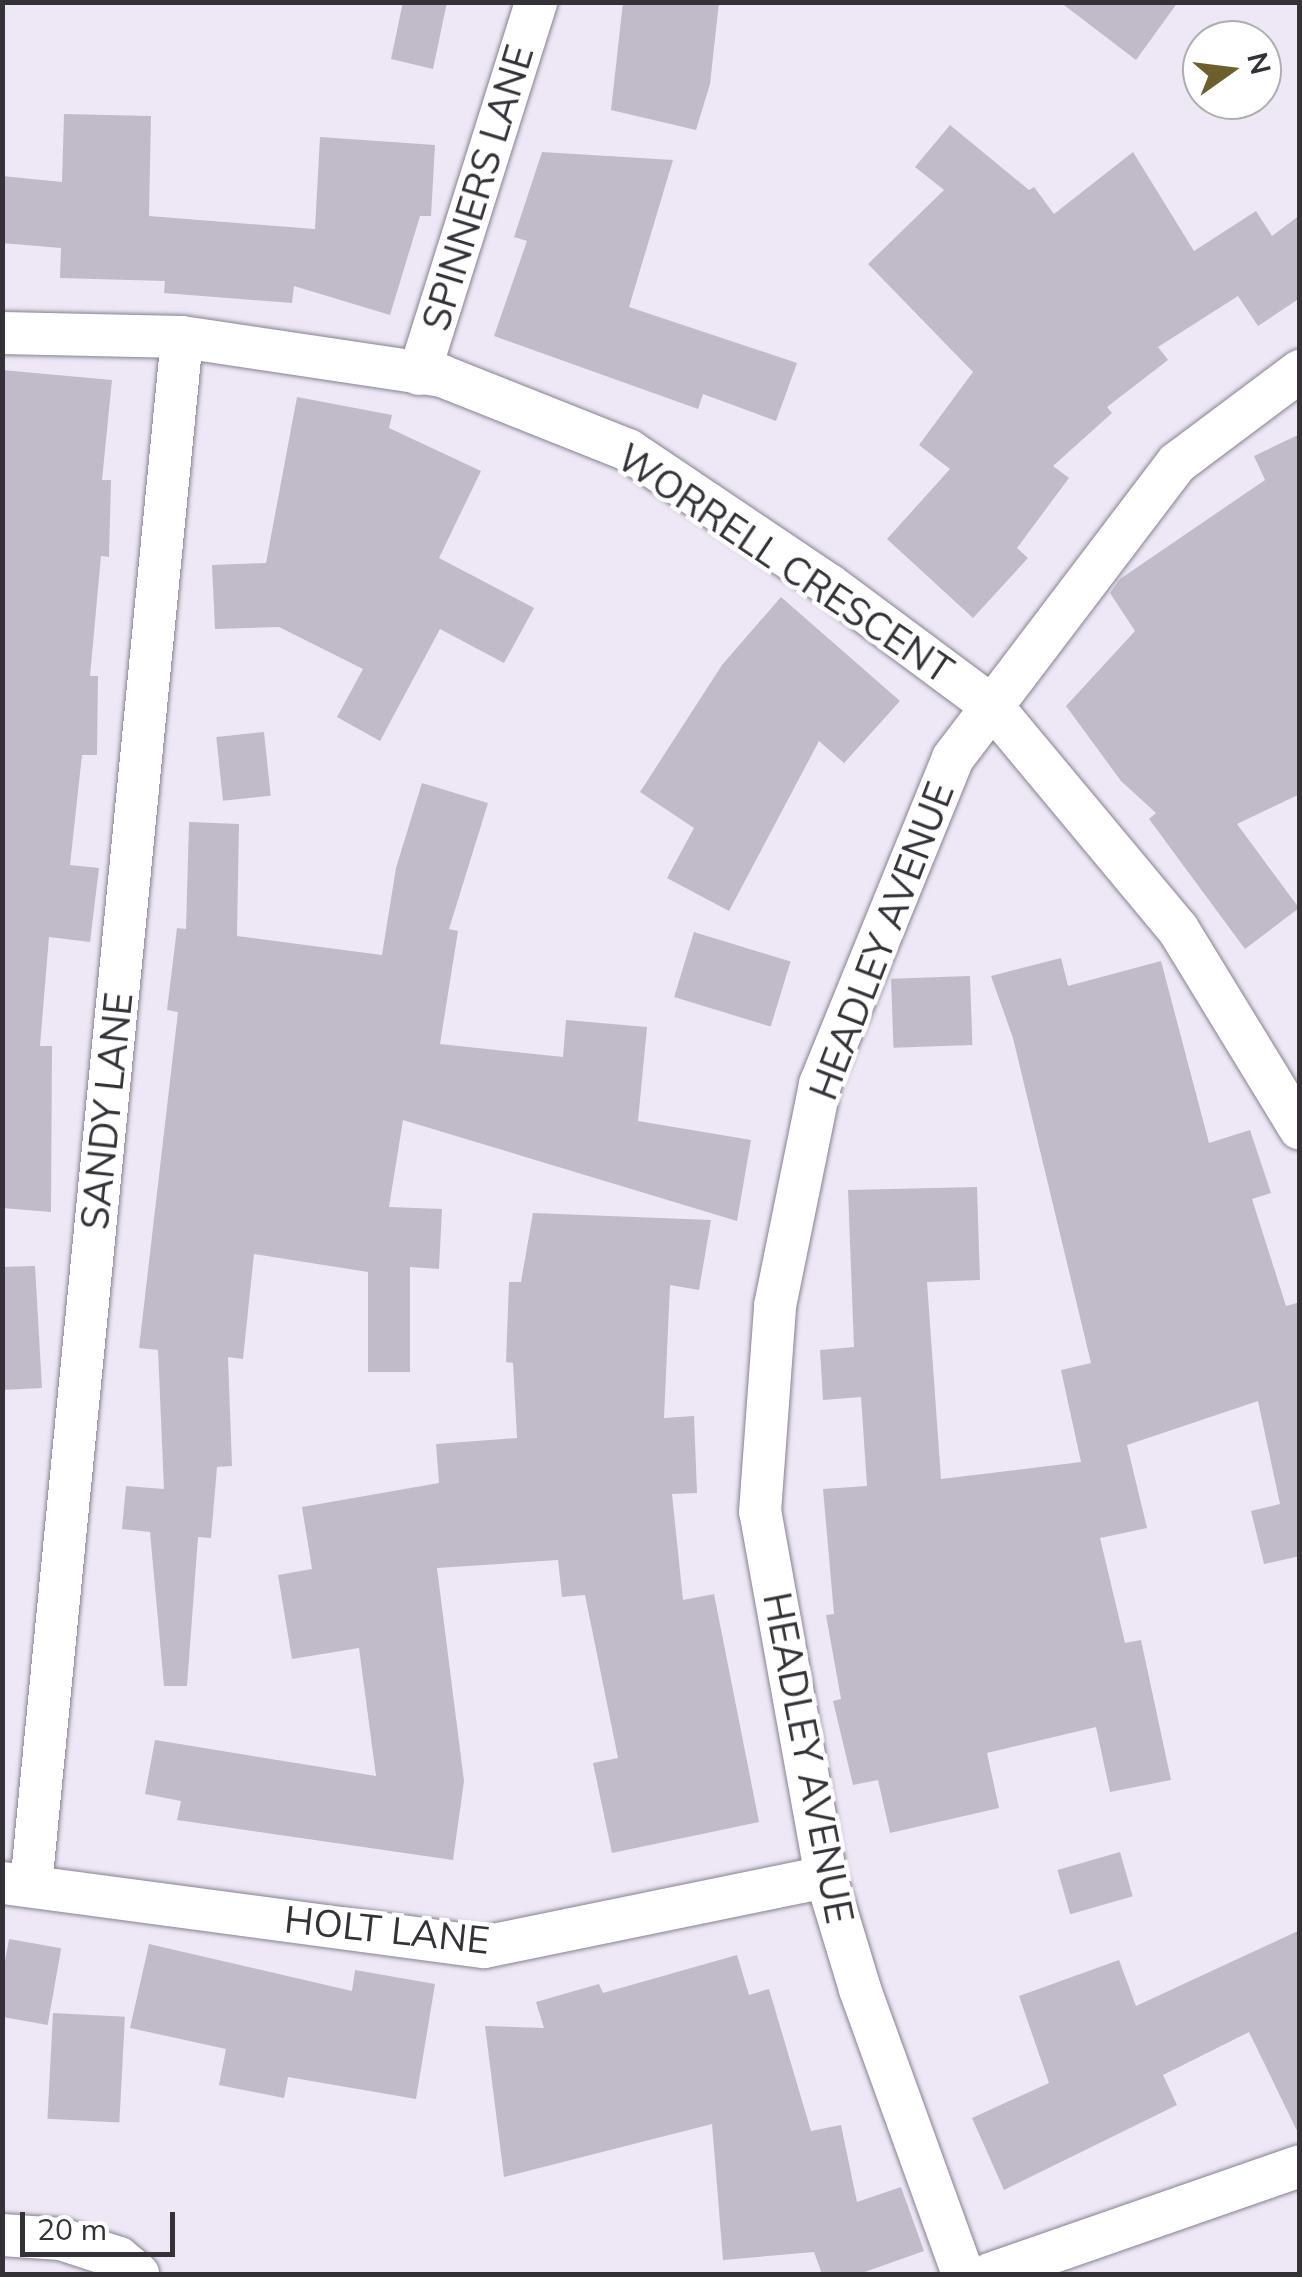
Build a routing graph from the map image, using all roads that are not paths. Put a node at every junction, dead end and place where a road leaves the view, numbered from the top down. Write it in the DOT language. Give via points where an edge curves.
graph roads {
  1 [pos="536,2"];
  2 [pos="2,333"];
  3 [pos="182,337"];
  4 [pos="1300,371"];
  5 [pos="419,374"];
  6 [pos="992,706"];
  7 [pos="1300,1129"];
  8 [pos="826,1877"];
  9 [pos="17,1884"];
  10 [pos="1300,2166"];
  11 [pos="2,2235"];
  12 [pos="138,2274"];
  13 [pos="963,2274"];
  14 [pos="990,2274"];
  1 -- 5 [label="street, SPINNERS LANE"];
  2 -- 3 [label="street, WORRELL CRESCENT"];
  3 -- 5 [label="street, WORRELL CRESCENT"];
  3 -- 9 [label="street, SANDY LANE"];
  4 -- 6 [label="street, HEADLEY AVENUE" via="1177,464"];
  5 -- 6 [label="street, WORRELL CRESCENT" via="442,376 628,450"];
  6 -- 7 [label="street, WORRELL CRESCENT" via="1178,929"];
  6 -- 8 [label="street, HEADLEY AVENUE" via="953,758 820,1084 775,1306 760,1512"];
  8 -- 9 [label="street, HOLT LANE" via="484,1948"];
  8 -- 13 [label="street, HEADLEY AVENUE"];
  10 -- 14 [label="street"];
  11 -- 12 [label="street" via="60,2238 119,2258"];
}
